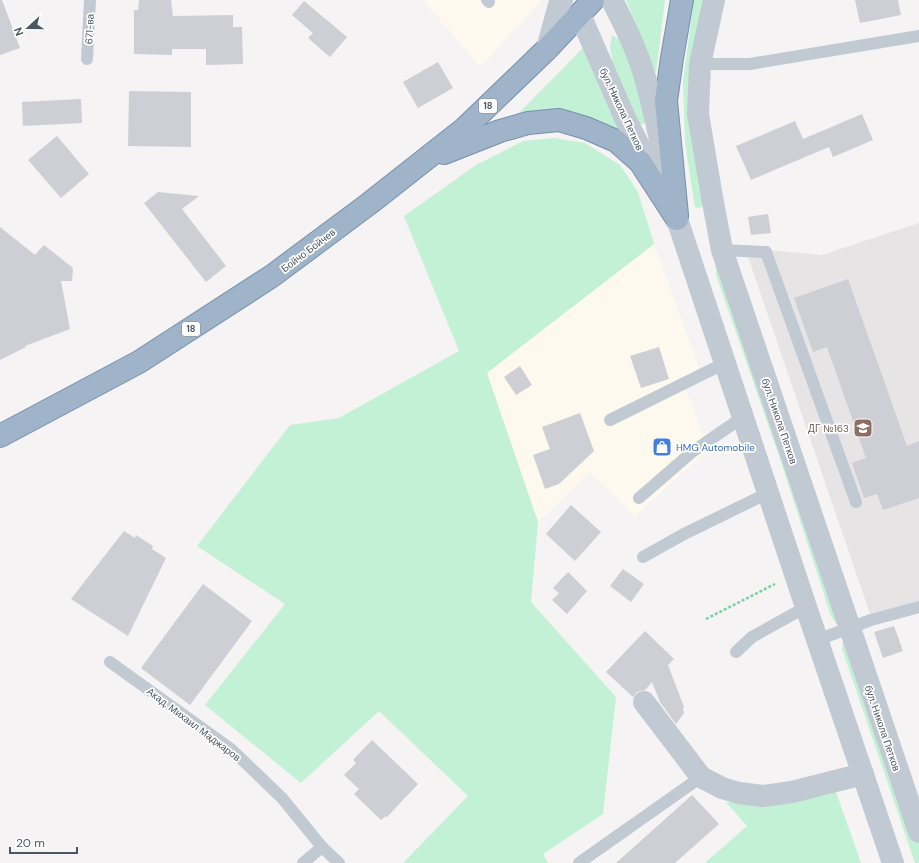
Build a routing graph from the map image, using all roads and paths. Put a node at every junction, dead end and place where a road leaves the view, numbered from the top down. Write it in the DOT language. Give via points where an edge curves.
graph roads {
  1 [pos="90,0"];
  2 [pos="562,0"];
  3 [pos="612,0"];
  4 [pos="682,0"];
  5 [pos="714,0"];
  6 [pos="586,7"];
  7 [pos="919,36"];
  8 [pos="547,49"];
  9 [pos="87,59"];
  10 [pos="700,64"];
  11 [pos="426,160"];
  12 [pos="677,219"];
  13 [pos="722,250"];
  14 [pos="725,363"];
  15 [pos="743,418"];
  16 [pos="610,420"];
  17 [pos="0,436"];
  18 [pos="768,493"];
  19 [pos="639,498"];
  20 [pos="856,502"];
  21 [pos="643,557"];
  22 [pos="795,574"];
  23 [pos="806,607"];
  24 [pos="919,607"];
  25 [pos="706,619"];
  26 [pos="849,628"];
  27 [pos="817,640"];
  28 [pos="736,652"];
  29 [pos="110,662"];
  30 [pos="644,702"];
  31 [pos="863,774"];
  32 [pos="701,777"];
  33 [pos="919,832"];
  34 [pos="322,847"];
  35 [pos="303,863"];
  36 [pos="339,863"];
  37 [pos="579,863"];
  38 [pos="893,863"];
  1 -- 9 [label="lane, 671-ва"];
  2 -- 8 [label="street"];
  3 -- 12 [label="street, бул. Никола Петков" via="633,45 647,84"];
  4 -- 12 [label="highway" via="666,101"];
  5 -- 10 [label="street, бул. Никола Петков"];
  6 -- 8 [label="highway, Бойчо Бойчев / 18"];
  6 -- 12 [label="street, бул. Никола Петков" via="626,120"];
  7 -- 10 [label="lane" via="750,64"];
  8 -- 11 [label="highway, Бойчо Бойчев / 18" via="464,129"];
  10 -- 13 [label="street, бул. Никола Петков" via="698,114"];
  11 -- 12 [label="highway" via="500,131 528,123 560,120 616,141 640,162"];
  11 -- 17 [label="highway, Бойчо Бойчев / 18" via="265,281 139,362"];
  12 -- 14 [label="street, бул. Никола Петков"];
  13 -- 20 [label="lane" via="766,252"];
  13 -- 26 [label="street, бул. Никола Петков"];
  14 -- 15 [label="street, бул. Никола Петков"];
  14 -- 16 [label="lane"];
  15 -- 18 [label="street, бул. Никола Петков"];
  15 -- 19 [label="lane" via="692,452"];
  18 -- 21 [label="lane"];
  18 -- 22 [label="street, бул. Никола Петков"];
  22 -- 23 [label="street, бул. Никола Петков"];
  22 -- 25 [label="path"];
  23 -- 27 [label="street, бул. Никола Петков"];
  23 -- 28 [label="lane" via="752,637"];
  24 -- 26 [label="lane"];
  26 -- 27 [label="lane"];
  26 -- 33 [label="street, бул. Никола Петков"];
  27 -- 31 [label="street, бул. Никола Петков"];
  29 -- 34 [label="lane, Акад. Михаил Маджаров" via="231,749 282,798"];
  30 -- 32 [label="street"];
  31 -- 32 [label="street" via="792,792 763,796 722,788"];
  31 -- 38 [label="street, бул. Никола Петков"];
  32 -- 37 [label="lane"];
  34 -- 35 [label="lane"];
  34 -- 36 [label="lane, Акад. Михаил Маджаров"];
}
